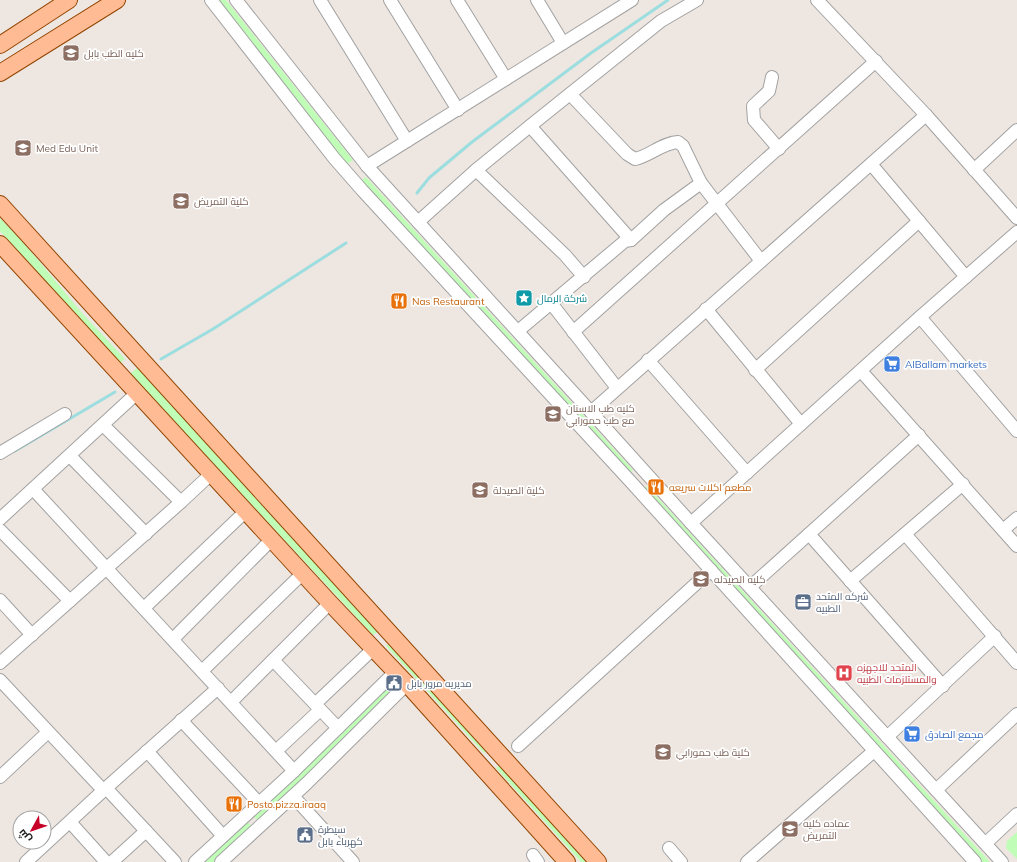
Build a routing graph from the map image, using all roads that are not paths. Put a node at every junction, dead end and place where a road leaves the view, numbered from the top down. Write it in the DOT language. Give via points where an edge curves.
graph roads {
  1 [pos="70,0"];
  2 [pos="117,0"];
  3 [pos="211,0"];
  4 [pos="320,0"];
  5 [pos="390,0"];
  6 [pos="457,0"];
  7 [pos="537,0"];
  8 [pos="697,0"];
  9 [pos="817,0"];
  10 [pos="240,1"];
  11 [pos="624,2"];
  12 [pos="563,43"];
  13 [pos="0,45"];
  14 [pos="876,61"];
  15 [pos="0,73"];
  16 [pos="772,77"];
  17 [pos="506,79"];
  18 [pos="570,94"];
  19 [pos="458,110"];
  20 [pos="926,115"];
  21 [pos="530,126"];
  22 [pos="1017,130"];
  23 [pos="407,141"];
  24 [pos="779,149"];
  25 [pos="358,156"];
  26 [pos="871,164"];
  27 [pos="344,170"];
  28 [pos="370,170"];
  29 [pos="476,170"];
  30 [pos="974,170"];
  31 [pos="701,183"];
  32 [pos="358,186"];
  33 [pos="0,204"];
  34 [pos="717,204"];
  35 [pos="1017,218"];
  36 [pos="919,221"];
  37 [pos="418,222"];
  38 [pos="1017,232"];
  39 [pos="632,240"];
  40 [pos="0,244"];
  41 [pos="761,261"];
  42 [pos="584,277"];
  43 [pos="966,277"];
  44 [pos="551,303"];
  45 [pos="706,309"];
  46 [pos="920,317"];
  47 [pos="518,331"];
  48 [pos="573,332"];
  49 [pos="130,346"];
  50 [pos="648,360"];
  51 [pos="110,364"];
  52 [pos="150,369"];
  53 [pos="756,370"];
  54 [pos="861,371"];
  55 [pos="132,388"];
  56 [pos="617,388"];
  57 [pos="591,412"];
  58 [pos="65,414"];
  59 [pos="1013,418"];
  60 [pos="801,424"];
  61 [pos="103,425"];
  62 [pos="1017,431"];
  63 [pos="919,435"];
  64 [pos="0,453"];
  65 [pos="70,456"];
  66 [pos="640,466"];
  67 [pos="746,473"];
  68 [pos="211,474"];
  69 [pos="626,477"];
  70 [pos="653,481"];
  71 [pos="963,484"];
  72 [pos="33,489"];
  73 [pos="639,491"];
  74 [pos="181,502"];
  75 [pos="246,511"];
  76 [pos="1017,518"];
  77 [pos="0,519"];
  78 [pos="691,523"];
  79 [pos="0,530"];
  80 [pos="1004,530"];
  81 [pos="146,534"];
  82 [pos="809,534"];
  83 [pos="905,534"];
  84 [pos="272,539"];
  85 [pos="1017,546"];
  86 [pos="107,568"];
  87 [pos="711,570"];
  88 [pos="303,573"];
  89 [pos="850,581"];
  90 [pos="750,588"];
  91 [pos="0,600"];
  92 [pos="70,601"];
  93 [pos="330,603"];
  94 [pos="144,608"];
  95 [pos="32,635"];
  96 [pos="995,636"];
  97 [pos="173,639"];
  98 [pos="373,649"];
  99 [pos="273,660"];
  100 [pos="0,663"];
  101 [pos="1017,663"];
  102 [pos="202,671"];
  103 [pos="395,672"];
  104 [pos="0,680"];
  105 [pos="407,684"];
  106 [pos="943,686"];
  107 [pos="218,688"];
  108 [pos="231,702"];
  109 [pos="317,707"];
  110 [pos="1017,714"];
  111 [pos="181,720"];
  112 [pos="338,728"];
  113 [pos="48,732"];
  114 [pos="887,737"];
  115 [pos="492,744"];
  116 [pos="518,746"];
  117 [pos="874,750"];
  118 [pos="147,751"];
  119 [pos="276,751"];
  120 [pos="473,758"];
  121 [pos="508,762"];
  122 [pos="294,771"];
  123 [pos="488,775"];
  124 [pos="0,777"];
  125 [pos="104,789"];
  126 [pos="936,790"];
  127 [pos="294,796"];
  128 [pos="259,803"];
  129 [pos="1017,814"];
  130 [pos="70,822"];
  131 [pos="146,831"];
  132 [pos="223,836"];
  133 [pos="986,843"];
  134 [pos="669,848"];
  135 [pos="26,862"];
  136 [pos="106,862"];
  137 [pos="112,862"];
  138 [pos="175,862"];
  139 [pos="195,862"];
  140 [pos="221,862"];
  141 [pos="353,862"];
  142 [pos="567,862"];
  143 [pos="598,862"];
  144 [pos="681,862"];
  145 [pos="747,862"];
  146 [pos="975,862"];
  147 [pos="1002,862"];
  1 -- 13 [label="main road"];
  2 -- 15 [label="main road"];
  3 -- 27 [label="street"];
  4 -- 23 [label="street"];
  5 -- 19 [label="street"];
  6 -- 17 [label="street"];
  7 -- 12 [label="street"];
  8 -- 18 [label="street" via="662,22"];
  9 -- 14 [label="street"];
  10 -- 25 [label="street"];
  11 -- 12 [label="street"];
  12 -- 17 [label="street"];
  14 -- 20 [label="street"];
  14 -- 24 [label="street"];
  16 -- 24 [label="street" via="769,91 753,106 754,120"];
  17 -- 19 [label="street"];
  18 -- 21 [label="street"];
  18 -- 31 [label="street" via="627,154 635,159 670,142 678,142 683,146"];
  19 -- 23 [label="street"];
  20 -- 26 [label="street"];
  20 -- 30 [label="street"];
  21 -- 29 [label="street"];
  21 -- 39 [label="street"];
  22 -- 30 [label="street"];
  23 -- 28 [label="street"];
  24 -- 34 [label="street"];
  25 -- 27 [label="street" via="354,167"];
  25 -- 28 [label="street"];
  26 -- 36 [label="street"];
  26 -- 41 [label="street"];
  27 -- 32 [label="street"];
  28 -- 32 [label="street" via="369,174 359,181"];
  28 -- 37 [label="street"];
  29 -- 37 [label="street"];
  29 -- 42 [label="street" via="565,255"];
  30 -- 35 [label="street"];
  31 -- 34 [label="street"];
  31 -- 39 [label="street" via="664,210"];
  32 -- 69 [label="street"];
  33 -- 49 [label="main road"];
  34 -- 41 [label="street"];
  34 -- 48 [label="street"];
  36 -- 43 [label="street"];
  36 -- 53 [label="street"];
  37 -- 47 [label="street"];
  38 -- 43 [label="street"];
  39 -- 42 [label="street" via="625,241"];
  40 -- 51 [label="main road"];
  41 -- 45 [label="street"];
  42 -- 44 [label="street"];
  43 -- 46 [label="street"];
  44 -- 47 [label="street"];
  44 -- 48 [label="street"];
  45 -- 50 [label="street"];
  45 -- 53 [label="street"];
  46 -- 54 [label="street"];
  46 -- 59 [label="street"];
  47 -- 57 [label="street"];
  48 -- 56 [label="street"];
  49 -- 51 [label="main road" via="129,355 124,363"];
  49 -- 52 [label="main road"];
  50 -- 56 [label="street"];
  50 -- 67 [label="street"];
  51 -- 55 [label="main road"];
  52 -- 55 [label="main road" via="135,366 129,373"];
  52 -- 115 [label="main road"];
  53 -- 60 [label="street"];
  54 -- 60 [label="street"];
  54 -- 63 [label="street"];
  55 -- 61 [label="street"];
  55 -- 68 [label="main road"];
  56 -- 57 [label="street"];
  57 -- 66 [label="street"];
  58 -- 64 [label="street"];
  59 -- 62 [label="street"];
  60 -- 67 [label="street"];
  61 -- 65 [label="street"];
  61 -- 74 [label="street"];
  63 -- 71 [label="street"];
  63 -- 82 [label="street"];
  65 -- 72 [label="street"];
  65 -- 81 [label="street"];
  66 -- 69 [label="street" via="635,474"];
  66 -- 70 [label="street"];
  67 -- 78 [label="street"];
  68 -- 74 [label="street"];
  68 -- 75 [label="main road"];
  69 -- 73 [label="street"];
  70 -- 73 [label="street" via="644,483"];
  70 -- 78 [label="street"];
  71 -- 80 [label="street"];
  71 -- 83 [label="street"];
  72 -- 77 [label="street"];
  72 -- 86 [label="street"];
  73 -- 87 [label="street"];
  74 -- 81 [label="street"];
  75 -- 84 [label="main road"];
  75 -- 94 [label="street"];
  76 -- 80 [label="street"];
  78 -- 90 [label="street"];
  79 -- 92 [label="street"];
  80 -- 85 [label="street"];
  81 -- 86 [label="street"];
  82 -- 89 [label="street"];
  82 -- 90 [label="street"];
  83 -- 89 [label="street"];
  83 -- 96 [label="street"];
  84 -- 88 [label="main road"];
  84 -- 97 [label="street"];
  86 -- 92 [label="street"];
  86 -- 94 [label="street"];
  87 -- 116 [label="street"];
  87 -- 117 [label="street"];
  88 -- 93 [label="main road"];
  88 -- 102 [label="street"];
  89 -- 106 [label="street"];
  90 -- 114 [label="street"];
  91 -- 95 [label="street"];
  92 -- 95 [label="street"];
  93 -- 98 [label="main road"];
  93 -- 99 [label="street"];
  94 -- 97 [label="street"];
  95 -- 100 [label="street"];
  96 -- 101 [label="street"];
  96 -- 106 [label="street"];
  97 -- 102 [label="street"];
  98 -- 103 [label="main road"];
  98 -- 109 [label="street"];
  99 -- 108 [label="street"];
  99 -- 109 [label="street"];
  102 -- 107 [label="street"];
  103 -- 105 [label="main road"];
  103 -- 112 [label="street"];
  104 -- 113 [label="street"];
  105 -- 120 [label="main road"];
  105 -- 127 [label="street"];
  106 -- 114 [label="street"];
  107 -- 108 [label="street"];
  107 -- 111 [label="street"];
  108 -- 119 [label="street"];
  109 -- 112 [label="street"];
  109 -- 119 [label="street"];
  110 -- 126 [label="street"];
  111 -- 118 [label="street"];
  111 -- 128 [label="street"];
  112 -- 122 [label="street"];
  113 -- 124 [label="street"];
  113 -- 125 [label="street"];
  114 -- 126 [label="street"];
  115 -- 120 [label="main road" via="487,757"];
  115 -- 121 [label="main road"];
  117 -- 145 [label="street"];
  117 -- 146 [label="street"];
  118 -- 125 [label="street"];
  118 -- 132 [label="street"];
  119 -- 122 [label="street"];
  120 -- 123 [label="main road"];
  121 -- 123 [label="main road" via="495,763"];
  121 -- 143 [label="main road"];
  122 -- 128 [label="street"];
  123 -- 142 [label="main road"];
  125 -- 130 [label="street"];
  125 -- 131 [label="street"];
  126 -- 133 [label="street"];
  127 -- 140 [label="street"];
  127 -- 141 [label="street"];
  128 -- 132 [label="street"];
  129 -- 133 [label="street"];
  130 -- 135 [label="street"];
  130 -- 136 [label="street"];
  131 -- 137 [label="street"];
  131 -- 138 [label="street"];
  132 -- 139 [label="street"];
  133 -- 147 [label="street"];
  134 -- 144 [label="street"];
}
